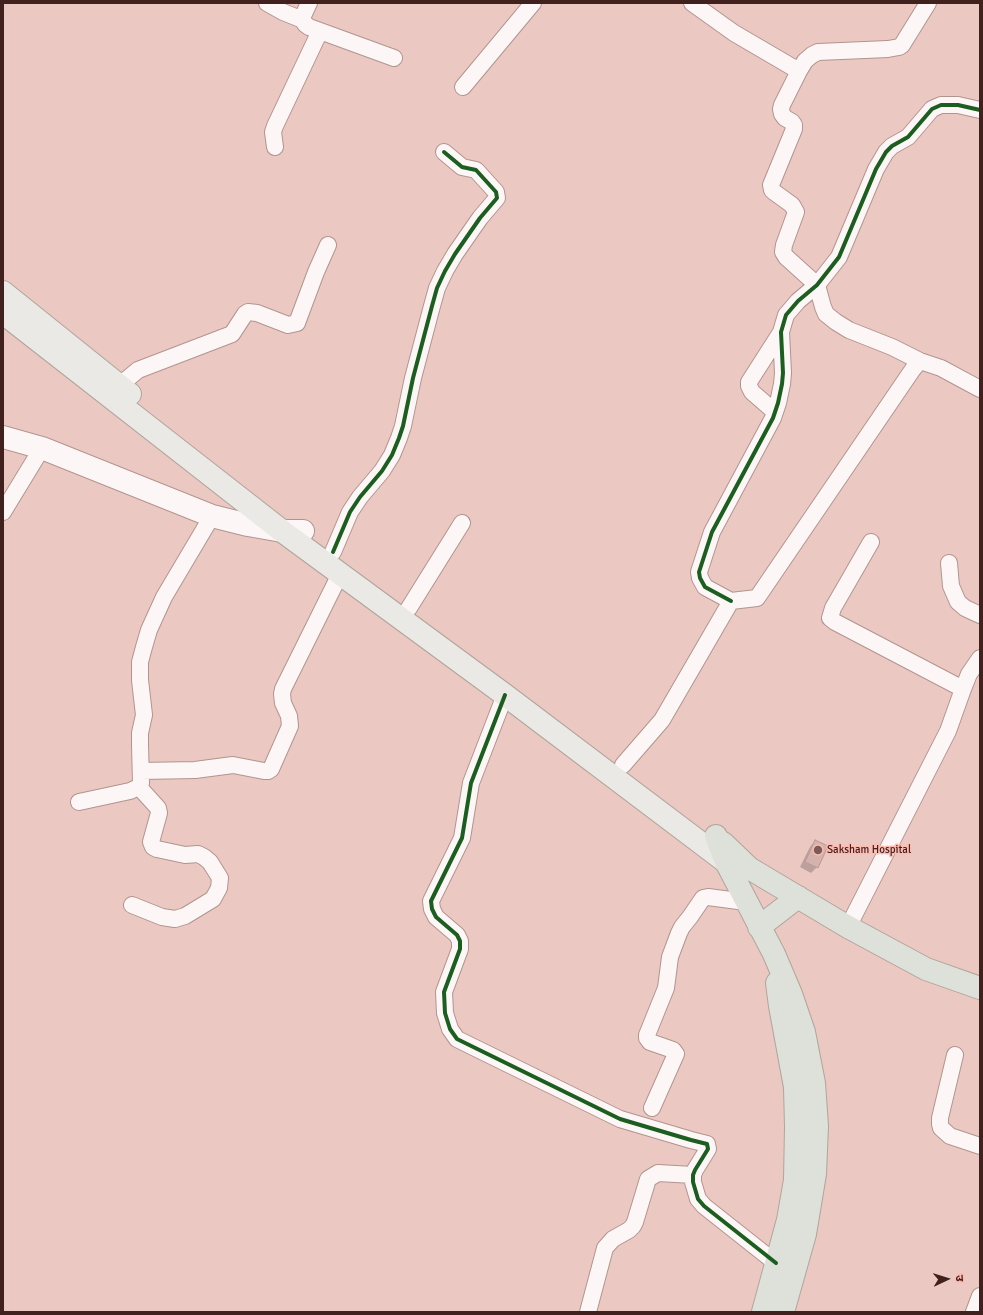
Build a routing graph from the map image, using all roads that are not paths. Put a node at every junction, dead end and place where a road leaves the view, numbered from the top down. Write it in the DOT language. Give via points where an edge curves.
graph roads {
  1 [pos="267,3"];
  2 [pos="310,3"];
  3 [pos="533,3"];
  4 [pos="692,3"];
  5 [pos="928,3"];
  6 [pos="303,20"];
  7 [pos="320,31"];
  8 [pos="394,58"];
  9 [pos="799,70"];
  10 [pos="463,87"];
  11 [pos="980,110"];
  12 [pos="275,147"];
  13 [pos="444,152"];
  14 [pos="328,245"];
  15 [pos="817,285"];
  16 [pos="3,292"];
  17 [pos="3,313"];
  18 [pos="781,332"];
  19 [pos="920,361"];
  20 [pos="980,389"];
  21 [pos="115,392"];
  22 [pos="775,412"];
  23 [pos="3,437"];
  24 [pos="42,448"];
  25 [pos="3,512"];
  26 [pos="212,516"];
  27 [pos="462,523"];
  28 [pos="292,531"];
  29 [pos="871,542"];
  30 [pos="333,552"];
  31 [pos="950,563"];
  32 [pos="340,574"];
  33 [pos="731,601"];
  34 [pos="409,608"];
  35 [pos="980,615"];
  36 [pos="980,658"];
  37 [pos="963,689"];
  38 [pos="505,695"];
  39 [pos="623,765"];
  40 [pos="141,771"];
  41 [pos="139,787"];
  42 [pos="79,802"];
  43 [pos="716,836"];
  44 [pos="726,862"];
  45 [pos="749,868"];
  46 [pos="798,897"];
  47 [pos="746,902"];
  48 [pos="132,905"];
  49 [pos="759,927"];
  50 [pos="848,927"];
  51 [pos="774,954"];
  52 [pos="980,988"];
  53 [pos="955,1055"];
  54 [pos="652,1108"];
  55 [pos="980,1146"];
  56 [pos="693,1175"];
  57 [pos="776,1264"];
  58 [pos="980,1296"];
  59 [pos="588,1312"];
  60 [pos="763,1312"];
  61 [pos="783,1312"];
  62 [pos="974,1312"];
  1 -- 6 [label="street"];
  2 -- 6 [label="street" via="304,12"];
  3 -- 10 [label="street"];
  4 -- 9 [label="street" via="734,33"];
  5 -- 9 [label="street" via="899,47 818,52 805,61"];
  6 -- 7 [label="street" via="305,24"];
  7 -- 8 [label="street"];
  7 -- 12 [label="street" via="275,126"];
  9 -- 15 [label="street" via="781,109 785,118 794,125 794,129 771,185 772,190 792,205 796,212 783,252"];
  11 -- 15 [label="street" via="958,105 941,105 932,109 908,137 886,152 876,169 839,257"];
  13 -- 30 [label="street" via="462,167 476,170 496,192 497,198 455,254 437,288 399,438 382,471 350,512"];
  14 -- 21 [label="street" via="297,323 288,325 248,312 232,334 138,370"];
  15 -- 18 [label="street" via="791,309 784,319"];
  15 -- 19 [label="street" via="826,314 836,322"];
  16 -- 21 [label="main road"];
  17 -- 21 [label="main road"];
  18 -- 22 [label="street" via="783,373 781,393"];
  18 -- 22 [label="street" via="749,382 752,392"];
  19 -- 20 [label="street" via="942,368"];
  19 -- 33 [label="street" via="757,598"];
  21 -- 28 [label="main road"];
  22 -- 33 [label="street" via="712,532 701,567 700,578 706,587"];
  23 -- 24 [label="main road"];
  24 -- 25 [label="street"];
  24 -- 26 [label="main road"];
  26 -- 28 [label="main road" via="248,525"];
  26 -- 40 [label="street" via="164,597 144,646 140,662 144,715 140,733"];
  27 -- 34 [label="street"];
  28 -- 30 [label="main road"];
  28 -- 32 [label="main road"];
  29 -- 37 [label="street" via="833,608 830,618"];
  30 -- 34 [label="main road"];
  31 -- 35 [label="street" via="952,586 958,602"];
  32 -- 38 [label="main road"];
  32 -- 40 [label="street" via="283,689 283,703 290,726 271,769 264,771 233,765 195,770"];
  33 -- 39 [label="street" via="662,720"];
  34 -- 39 [label="main road"];
  36 -- 37 [label="street"];
  37 -- 50 [label="street" via="948,731"];
  38 -- 44 [label="main road"];
  38 -- 56 [label="street" via="471,783 462,838 431,901 436,917 460,941 460,949 444,992 445,1013 450,1029 457,1039 620,1119 707,1144 708,1149"];
  39 -- 43 [label="main road"];
  40 -- 41 [label="street"];
  41 -- 42 [label="street"];
  41 -- 48 [label="street" via="158,808 153,847 185,855 198,854 210,862 220,878 219,888 213,899 185,916 175,919 162,917"];
  43 -- 44 [label="highway"];
  43 -- 45 [label="highway"];
  44 -- 45 [label="main road"];
  44 -- 47 [label="highway"];
  45 -- 46 [label="highway"];
  46 -- 49 [label="highway"];
  46 -- 50 [label="highway"];
  47 -- 49 [label="highway"];
  47 -- 54 [label="street" via="703,898 679,933 670,957 666,988 647,1035 650,1042 673,1050 676,1054"];
  49 -- 51 [label="highway"];
  50 -- 52 [label="highway" via="926,968"];
  51 -- 57 [label="highway" via="780,1006 795,1087 796,1127 795,1180"];
  51 -- 61 [label="highway" via="804,1032 814,1083 817,1126 815,1174 805,1234"];
  53 -- 55 [label="street" via="940,1118 941,1128 950,1136"];
  56 -- 57 [label="street" via="695,1192 704,1206"];
  56 -- 59 [label="street" via="658,1173 648,1179 633,1226 613,1239 605,1248"];
  57 -- 60 [label="highway"];
  58 -- 62 [label="street"];
}
